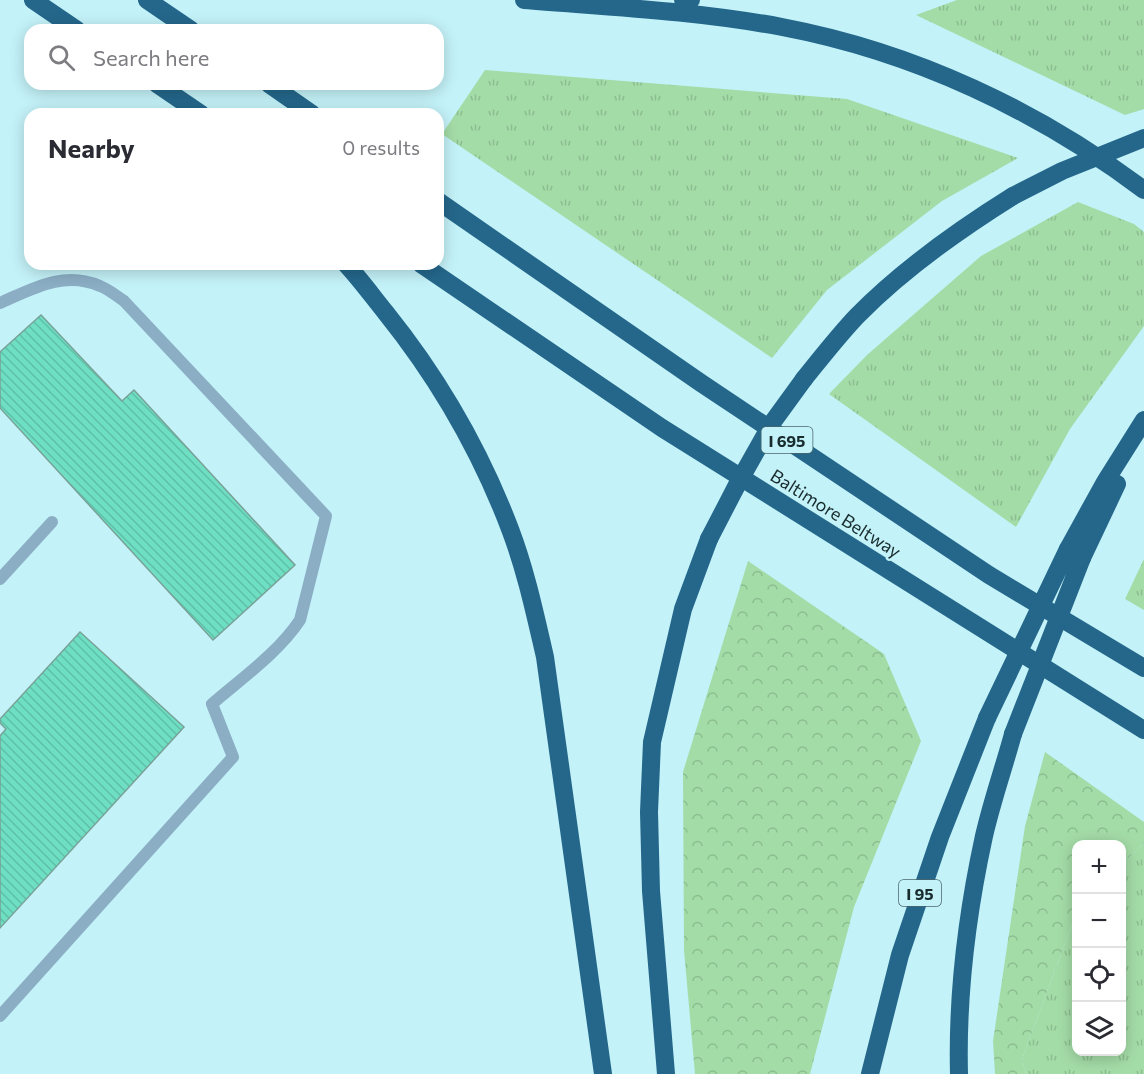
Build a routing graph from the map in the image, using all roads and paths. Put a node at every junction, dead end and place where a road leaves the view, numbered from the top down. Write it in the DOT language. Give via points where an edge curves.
graph roads {
  1 [pos="33,0"];
  2 [pos="147,0"];
  3 [pos="524,0"];
  4 [pos="683,0"];
  5 [pos="691,0"];
  6 [pos="68,24"];
  7 [pos="182,24"];
  8 [pos="154,90"];
  9 [pos="166,90"];
  10 [pos="278,90"];
  11 [pos="173,108"];
  12 [pos="192,108"];
  13 [pos="303,108"];
  14 [pos="1144,138"];
  15 [pos="1144,190"];
  16 [pos="444,205"];
  17 [pos="351,270"];
  18 [pos="430,270"];
  19 [pos="0,303"];
  20 [pos="1144,420"];
  21 [pos="1144,435"];
  22 [pos="52,522"];
  23 [pos="1075,554"];
  24 [pos="0,579"];
  25 [pos="1144,668"];
  26 [pos="1144,730"];
  27 [pos="0,1016"];
  28 [pos="603,1074"];
  29 [pos="666,1074"];
  30 [pos="870,1074"];
  31 [pos="959,1074"];
  1 -- 6 [label="highway"];
  2 -- 7 [label="highway"];
  3 -- 15 [label="highway" via="782,27 862,46 989,94 1102,159"];
  4 -- 5 [label="highway"];
  8 -- 11 [label="highway"];
  9 -- 12 [label="highway"];
  10 -- 13 [label="highway"];
  14 -- 29 [label="highway, bridge" via="1062,171 963,227 907,270 857,316 772,423 709,539 683,609 652,741 651,891"];
  16 -- 25 [label="highway, Baltimore Beltway / I 695" via="989,575"];
  17 -- 28 [label="highway" via="418,353 454,410 483,463 531,593 545,657"];
  18 -- 26 [label="highway, Baltimore Beltway" via="662,428"];
  19 -- 27 [label="lane" via="49,282 72,279 100,285 124,301 326,516 300,620 279,646 212,704 233,757"];
  20 -- 23 [label="highway, I 95" via="1105,482"];
  21 -- 23 [label="highway"];
  22 -- 24 [label="lane"];
  23 -- 30 [label="highway, I 95, bridge" via="987,718 940,837 903,945"];
  23 -- 31 [label="highway, bridge" via="1013,734 984,834 962,976"];
}
